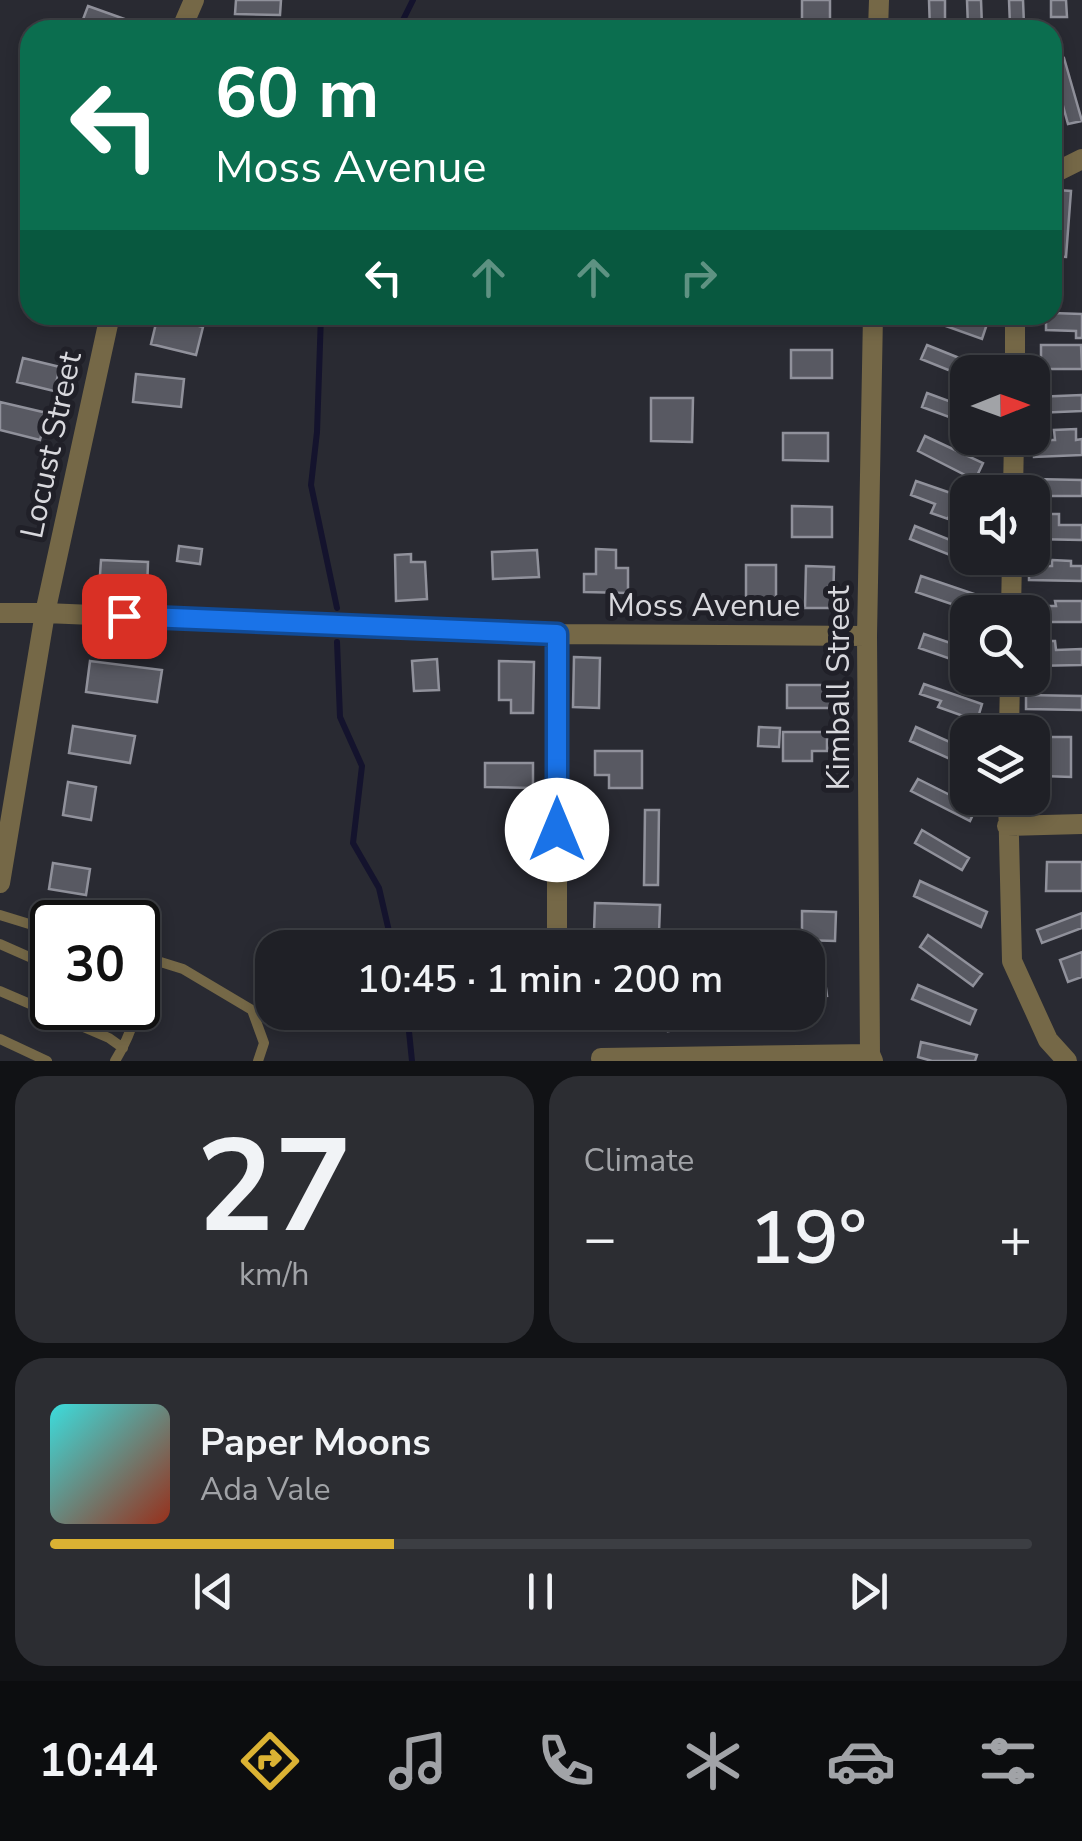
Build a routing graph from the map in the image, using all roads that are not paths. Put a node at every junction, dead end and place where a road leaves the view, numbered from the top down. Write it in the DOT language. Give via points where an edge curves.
graph roads {
  1 [pos="108,325"];
  2 [pos="873,325"];
  3 [pos="1016,325"];
  4 [pos="1015,355"];
  5 [pos="45,612"];
  6 [pos="0,613"];
  7 [pos="557,634"];
  8 [pos="867,636"];
  9 [pos="1007,815"];
  10 [pos="1082,824"];
  11 [pos="1007,826"];
  12 [pos="0,882"];
  13 [pos="0,915"];
  14 [pos="30,924"];
  15 [pos="557,930"];
  16 [pos="0,944"];
  17 [pos="30,957"];
  18 [pos="160,962"];
  19 [pos="0,991"];
  20 [pos="131,1030"];
  21 [pos="0,1039"];
  22 [pos="123,1048"];
  23 [pos="601,1058"];
  24 [pos="871,1058"];
  25 [pos="47,1061"];
  26 [pos="115,1061"];
  27 [pos="258,1061"];
  28 [pos="1067,1061"];
  1 -- 5 [label="street, Locust Street"];
  2 -- 8 [label="street, Kimball Street"];
  3 -- 4 [label="street"];
  5 -- 6 [label="street, Moss Avenue"];
  5 -- 7 [label="street, Moss Avenue"];
  5 -- 12 [label="street, Locust Street"];
  7 -- 8 [label="street, Moss Avenue"];
  7 -- 15 [label="street"];
  8 -- 24 [label="street, Kimball Street"];
  9 -- 11 [label="street"];
  10 -- 11 [label="street"];
  11 -- 28 [label="street" via="1012,961 1048,1040"];
  13 -- 14 [label="lane"];
  16 -- 17 [label="lane"];
  18 -- 27 [label="lane" via="252,1010 264,1043"];
  19 -- 22 [label="lane"];
  20 -- 22 [label="lane"];
  21 -- 25 [label="lane"];
  22 -- 26 [label="lane"];
  23 -- 24 [label="street"];
}
